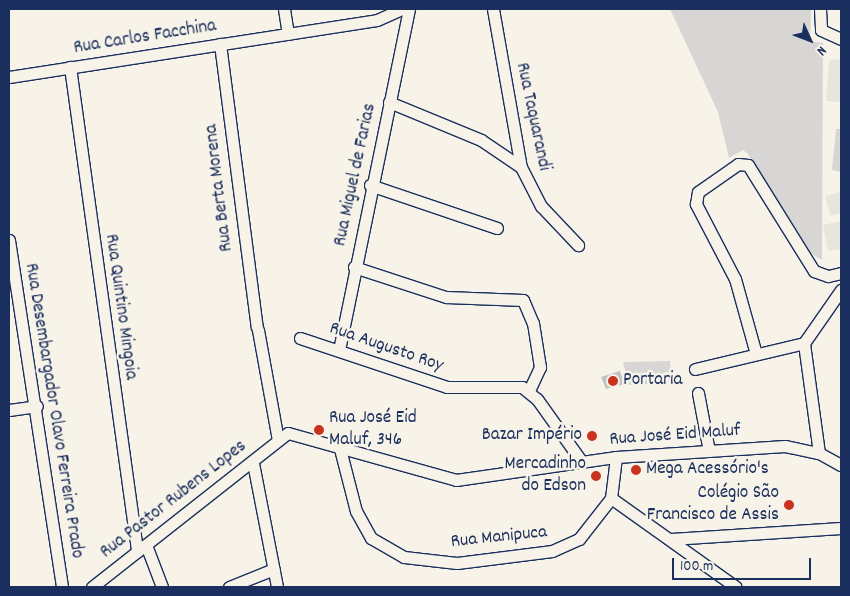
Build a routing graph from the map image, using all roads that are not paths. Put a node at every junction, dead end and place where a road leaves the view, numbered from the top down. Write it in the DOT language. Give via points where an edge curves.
graph roads {
  1 [pos="284,9"];
  2 [pos="402,9"];
  3 [pos="409,9"];
  4 [pos="493,9"];
  5 [pos="820,9"];
  6 [pos="288,34"];
  7 [pos="841,39"];
  8 [pos="220,44"];
  9 [pos="70,67"];
  10 [pos="9,77"];
  11 [pos="389,102"];
  12 [pos="521,167"];
  13 [pos="370,185"];
  14 [pos="496,228"];
  15 [pos="9,240"];
  16 [pos="578,245"];
  17 [pos="354,267"];
  18 [pos="841,273"];
  19 [pos="841,290"];
  20 [pos="300,338"];
  21 [pos="804,342"];
  22 [pos="339,350"];
  23 [pos="756,354"];
  24 [pos="695,370"];
  25 [pos="525,389"];
  26 [pos="698,393"];
  27 [pos="37,406"];
  28 [pos="9,410"];
  29 [pos="278,440"];
  30 [pos="339,445"];
  31 [pos="709,451"];
  32 [pos="819,453"];
  33 [pos="616,457"];
  34 [pos="582,462"];
  35 [pos="253,463"];
  36 [pos="841,465"];
  37 [pos="611,498"];
  38 [pos="841,528"];
  39 [pos="671,539"];
  40 [pos="142,548"];
  41 [pos="274,569"];
  42 [pos="62,587"];
  43 [pos="92,587"];
  44 [pos="162,587"];
  45 [pos="229,587"];
  46 [pos="277,587"];
  47 [pos="736,587"];
  1 -- 6 [label="street"];
  2 -- 6 [label="street, Rua Carlos Facchina" via="377,20"];
  3 -- 11 [label="street, Rua Miguel de Farias"];
  4 -- 12 [label="street, Rua Taquarandi"];
  5 -- 7 [label="street" via="823,33"];
  6 -- 8 [label="street, Rua Carlos Facchina"];
  8 -- 9 [label="street, Rua Carlos Facchina"];
  8 -- 29 [label="street, Rua Berta Morena" via="257,328"];
  9 -- 10 [label="street, Rua Carlos Facchina"];
  9 -- 40 [label="street, Rua Quintino Mingoia"];
  11 -- 12 [label="street" via="481,140"];
  11 -- 13 [label="street, Rua Miguel de Farias"];
  12 -- 16 [label="street, Rua Taquarandi" via="541,206"];
  13 -- 14 [label="street"];
  13 -- 17 [label="street, Rua Miguel de Farias"];
  15 -- 27 [label="street, Rua Desembargador Olavo Ferreira Prado"];
  17 -- 22 [label="street, Rua Miguel de Farias"];
  17 -- 25 [label="street" via="446,297 523,300 533,323 540,367"];
  18 -- 23 [label="street" via="828,276 814,271 748,164 738,164 698,192 696,204 735,279"];
  19 -- 21 [label="street"];
  20 -- 22 [label="street, Rua Augusto Roy"];
  21 -- 23 [label="street"];
  21 -- 32 [label="street"];
  22 -- 25 [label="street, Rua Augusto Roy" via="447,387"];
  23 -- 24 [label="street"];
  25 -- 34 [label="street"];
  26 -- 31 [label="street"];
  27 -- 28 [label="street"];
  27 -- 42 [label="street, Rua Desembargador Olavo Ferreira Prado"];
  29 -- 30 [label="street, Rua José Eid Maluf" via="296,432"];
  29 -- 35 [label="street, Rua Pastor Rubens Lopes"];
  30 -- 34 [label="street, Rua José Eid Maluf" via="456,480"];
  30 -- 37 [label="street, Rua Manipuca" via="364,528 378,545 404,557 457,563 552,550 579,538"];
  31 -- 32 [label="street, Rua José Eid Maluf" via="785,446"];
  31 -- 33 [label="street, Rua José Eid Maluf"];
  32 -- 36 [label="street, Rua José Eid Maluf"];
  33 -- 34 [label="street, Rua José Eid Maluf"];
  33 -- 37 [label="street"];
  35 -- 40 [label="street, Rua Pastor Rubens Lopes"];
  35 -- 41 [label="street"];
  37 -- 39 [label="street"];
  38 -- 39 [label="street"];
  39 -- 47 [label="street"];
  40 -- 43 [label="street, Rua Pastor Rubens Lopes"];
  40 -- 44 [label="street, Rua Quintino Mingoia"];
  41 -- 45 [label="street"];
  41 -- 46 [label="street"];
}
